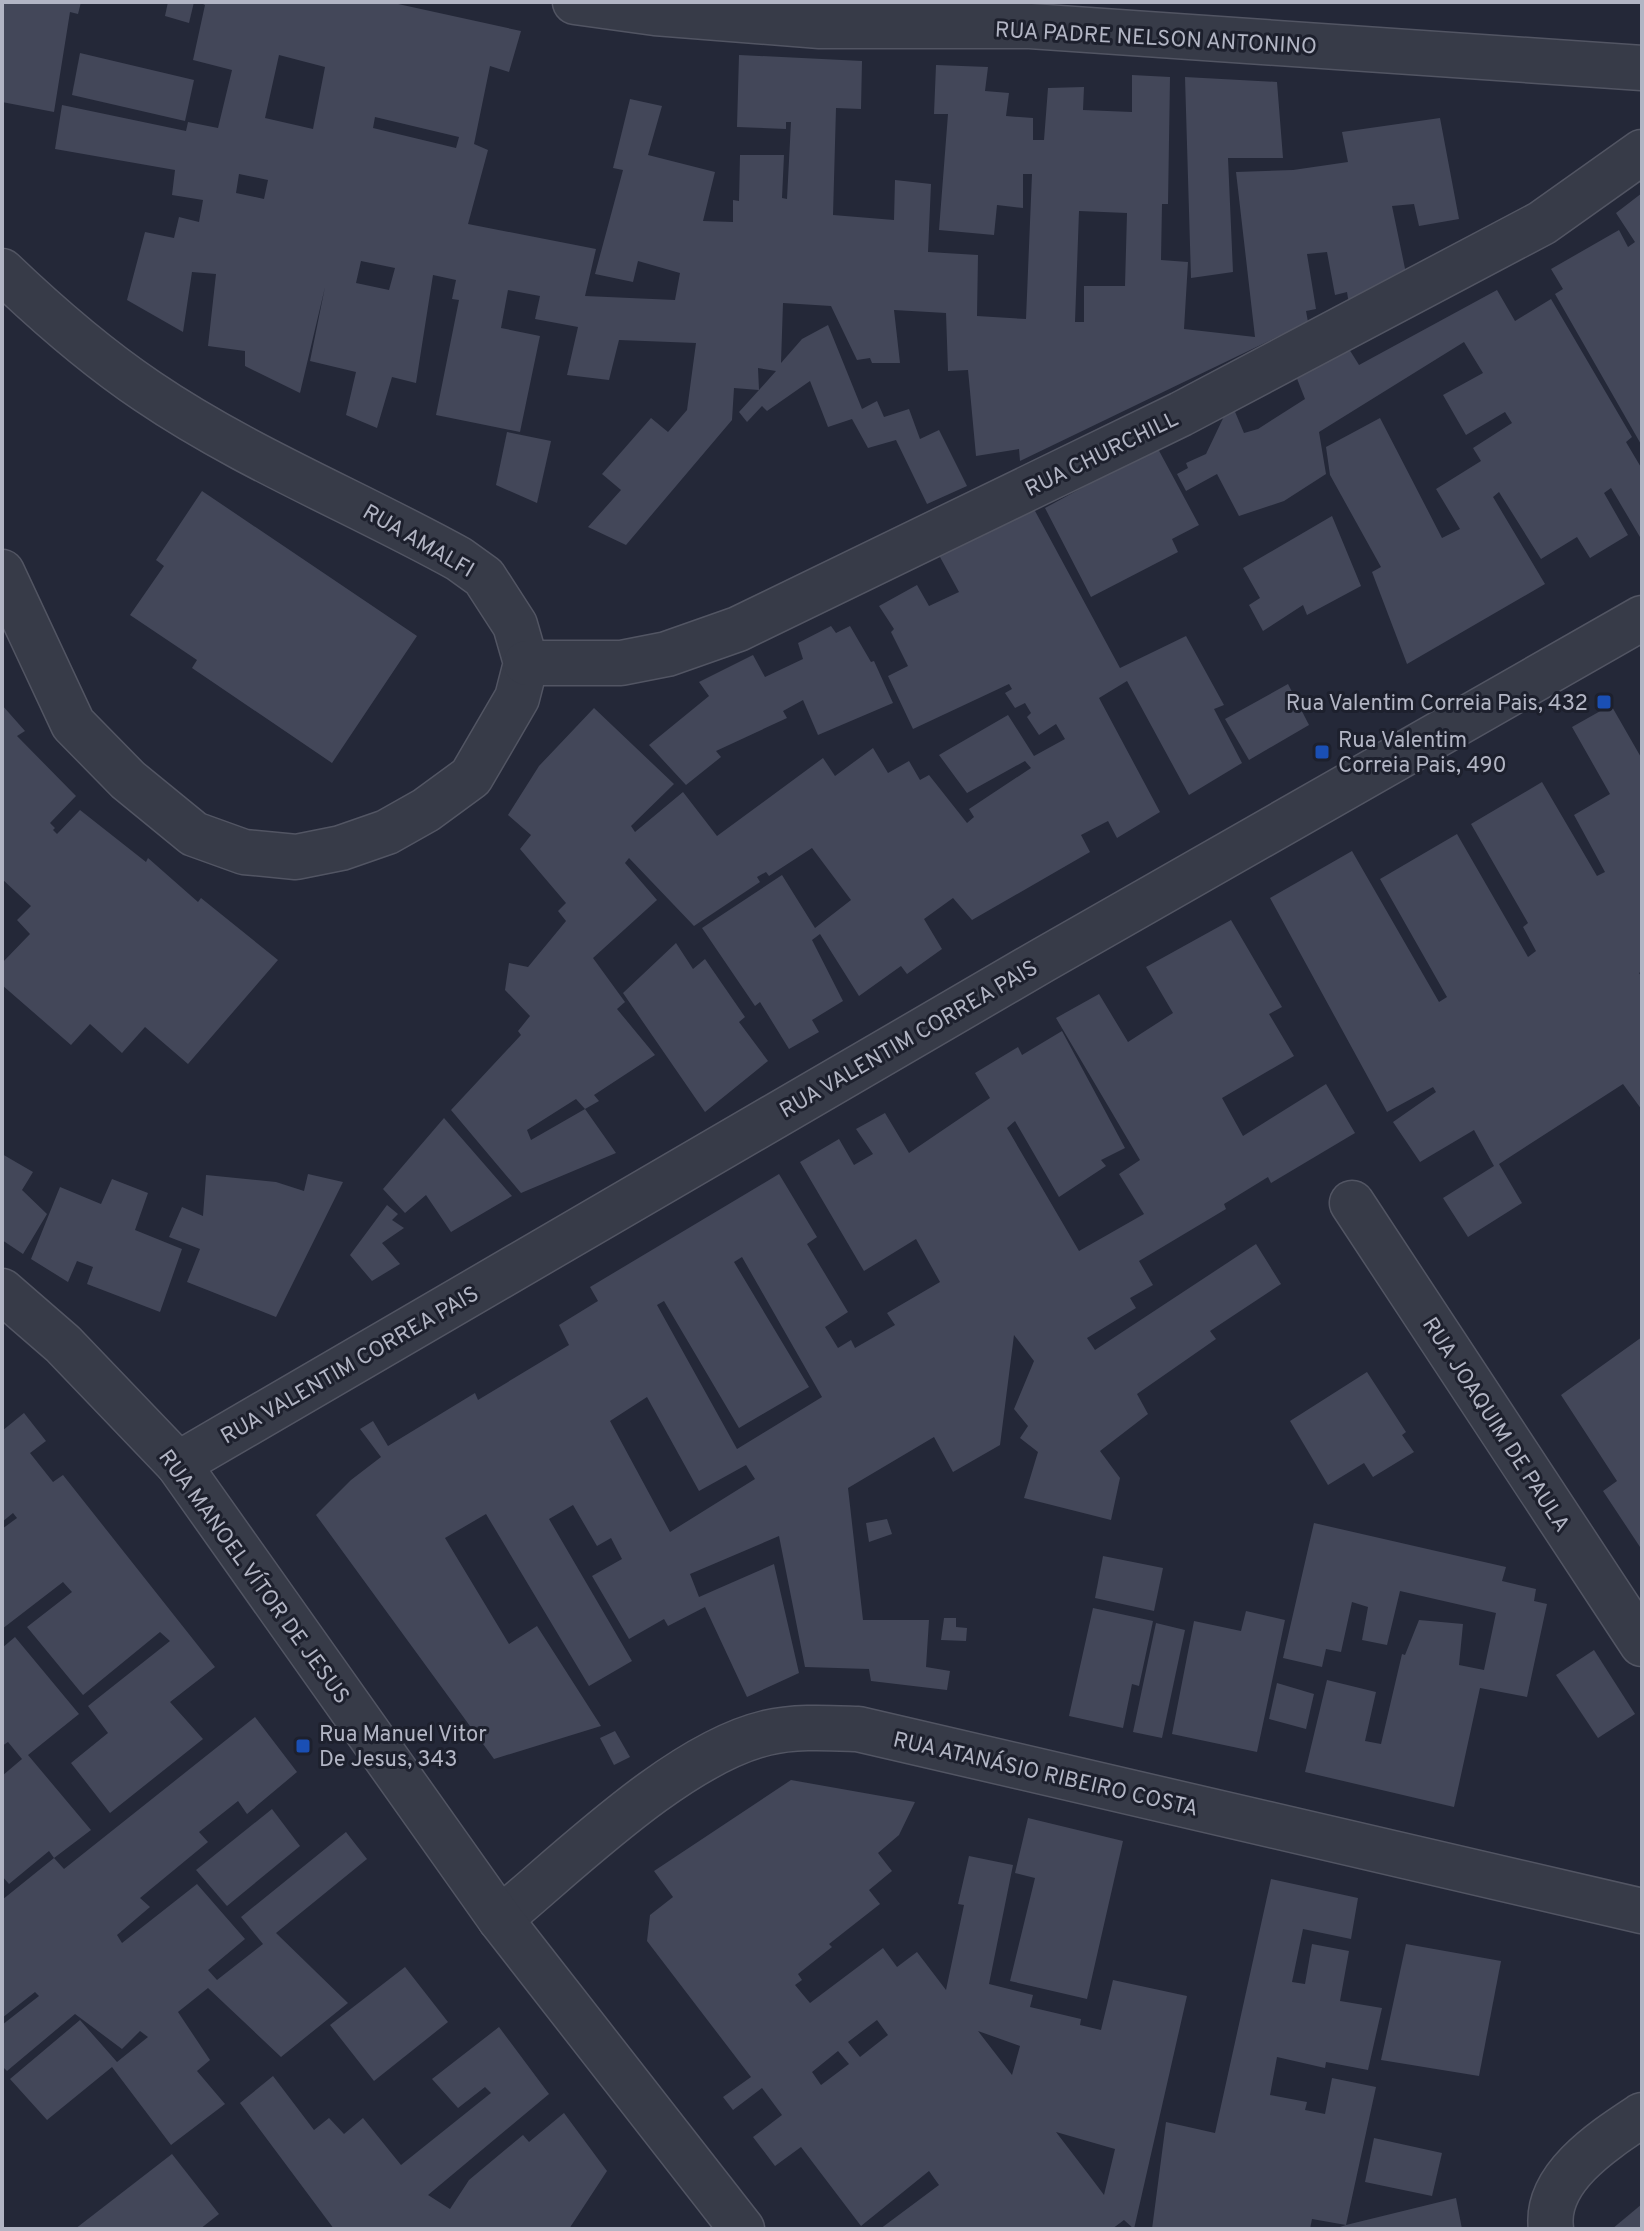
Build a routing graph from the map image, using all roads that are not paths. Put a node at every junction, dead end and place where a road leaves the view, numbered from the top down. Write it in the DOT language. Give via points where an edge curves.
graph roads {
  1 [pos="575,2"];
  2 [pos="1642,68"];
  3 [pos="1642,152"];
  4 [pos="2,271"];
  5 [pos="2,572"];
  6 [pos="1642,618"];
  7 [pos="526,663"];
  8 [pos="1352,1203"];
  9 [pos="2,1291"];
  10 [pos="178,1464"];
  11 [pos="1642,1644"];
  12 [pos="1642,1911"];
  13 [pos="500,1919"];
  14 [pos="1642,2115"];
  15 [pos="742,2229"];
  16 [pos="1551,2229"];
  1 -- 2 [label="street, RUA PADRE NELSON ANTONINO" via="820,26 1030,26"];
  3 -- 7 [label="street, RUA CHURCHILL" via="1542,223 1209,400 738,629 667,654 621,663"];
  4 -- 7 [label="street, RUA AMALFI" via="71,333 148,391 484,577 515,625"];
  5 -- 7 [label="street" via="73,724 128,780 194,834 244,852 296,857 341,848 387,832 426,810 471,777 517,698"];
  6 -- 10 [label="street, RUA VALENTIM CORREA PAIS"];
  8 -- 11 [label="street, RUA JOAQUIM DE PAULA"];
  9 -- 10 [label="street, RUA MANOEL VÍTOR DE JESUS" via="63,1344"];
  10 -- 13 [label="street, RUA MANOEL VÍTOR DE JESUS"];
  12 -- 13 [label="street, RUA ATANÁSIO RIBEIRO COSTA" via="858,1729 819,1728 767,1732 718,1750 666,1783"];
  13 -- 15 [label="street, RUA MANOEL VÍTOR DE JESUS"];
  14 -- 16 [label="street" via="1563,2178 1549,2215"];
}
